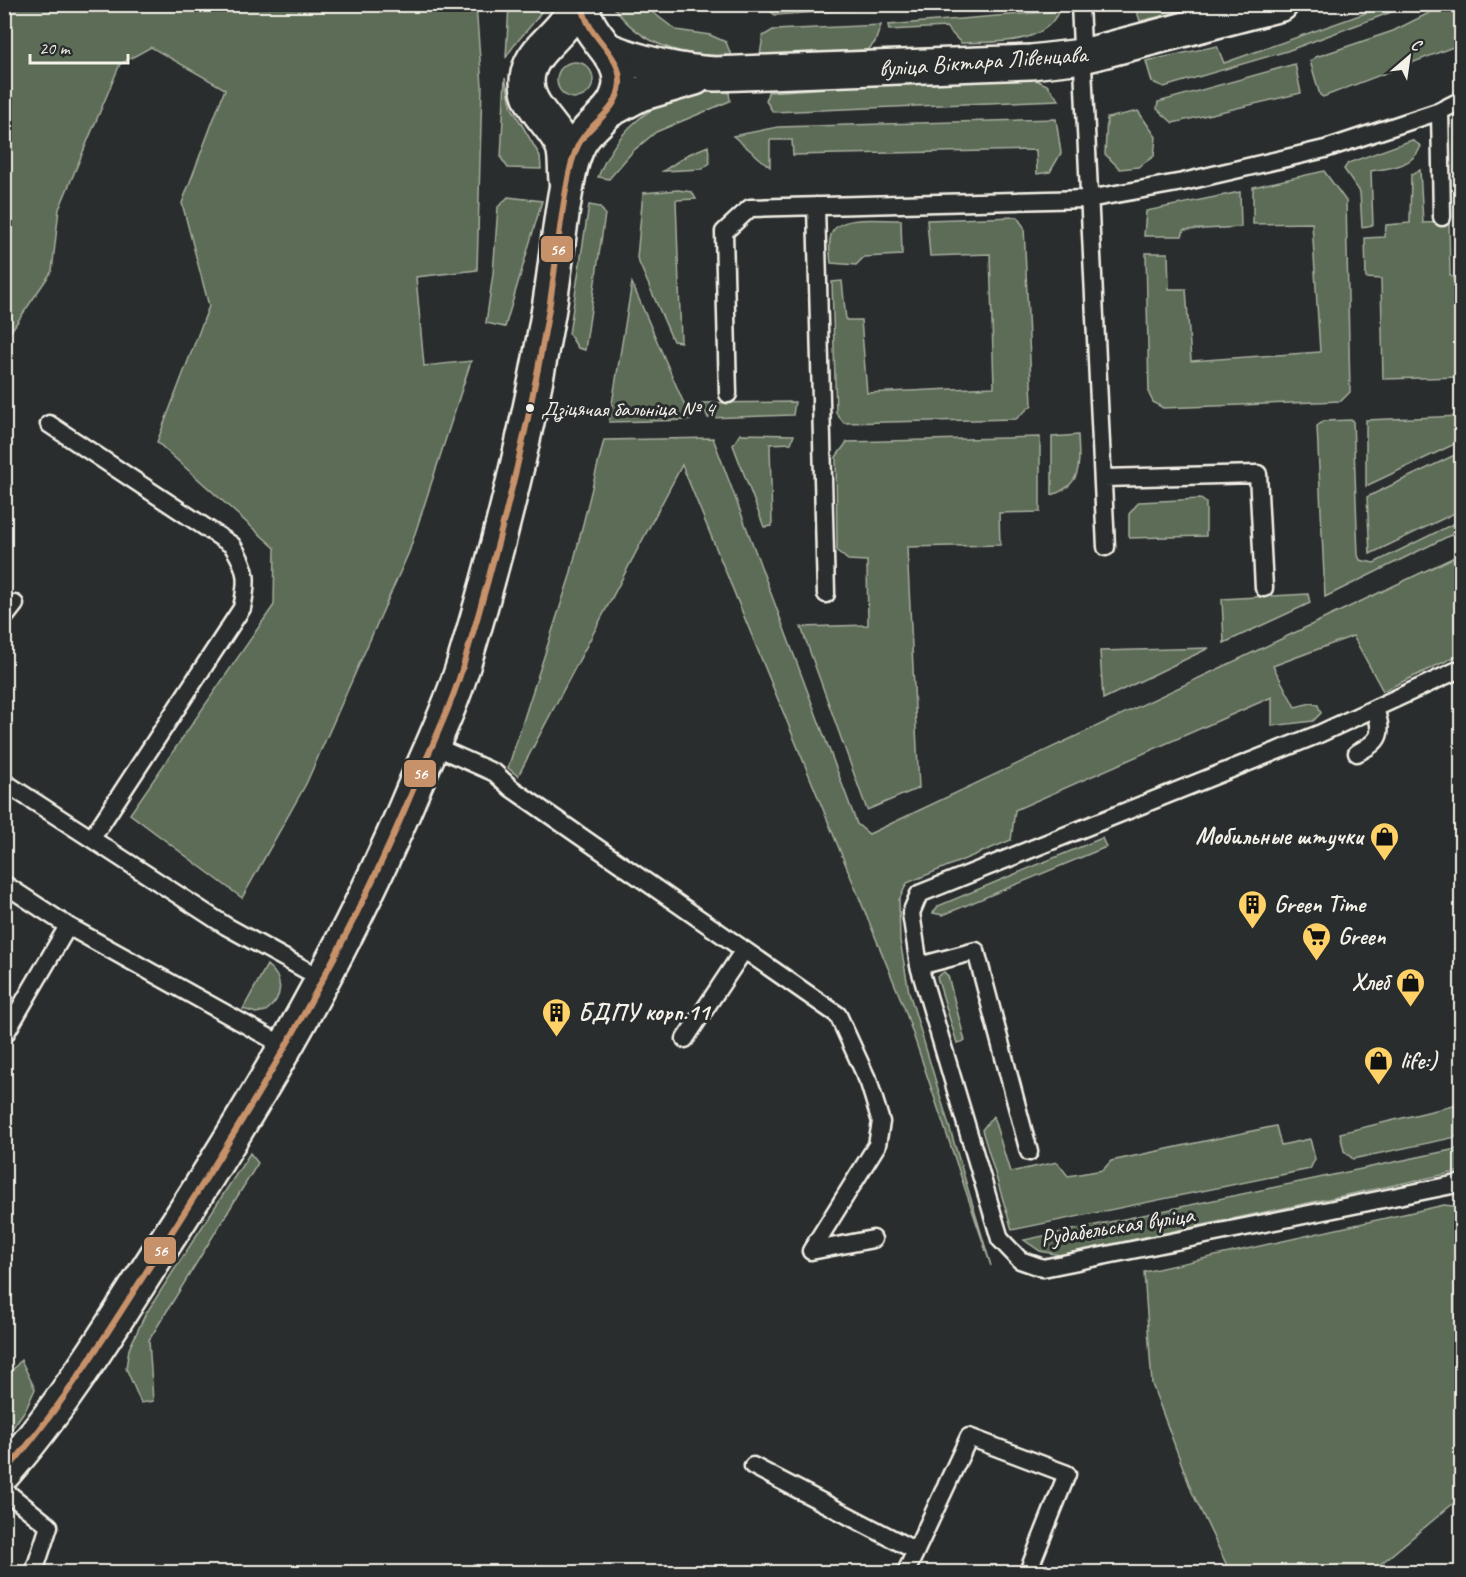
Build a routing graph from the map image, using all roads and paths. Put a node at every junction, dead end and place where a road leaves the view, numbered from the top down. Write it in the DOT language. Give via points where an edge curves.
graph roads {
  1 [pos="574,4"];
  2 [pos="582,4"];
  3 [pos="1080,4"];
  4 [pos="1281,4"];
  5 [pos="603,46"];
  6 [pos="536,53"];
  7 [pos="1083,56"];
  8 [pos="715,74"];
  9 [pos="1461,100"];
  10 [pos="1440,111"];
  11 [pos="538,112"];
  12 [pos="605,115"];
  13 [pos="566,188"];
  14 [pos="1088,199"];
  15 [pos="816,206"];
  16 [pos="1442,218"];
  17 [pos="728,394"];
  18 [pos="50,424"];
  19 [pos="1104,478"];
  20 [pos="1106,547"];
  21 [pos="1264,588"];
  22 [pos="826,594"];
  23 [pos="15,604"];
  24 [pos="4,618"];
  25 [pos="1461,668"];
  26 [pos="1374,708"];
  27 [pos="432,745"];
  28 [pos="1357,753"];
  29 [pos="4,782"];
  30 [pos="92,838"];
  31 [pos="4,884"];
  32 [pos="68,926"];
  33 [pos="744,950"];
  34 [pos="919,966"];
  35 [pos="324,980"];
  36 [pos="4,1036"];
  37 [pos="684,1039"];
  38 [pos="286,1047"];
  39 [pos="1029,1152"];
  40 [pos="1461,1183"];
  41 [pos="873,1239"];
  42 [pos="753,1466"];
  43 [pos="4,1473"];
  44 [pos="4,1490"];
  45 [pos="916,1551"];
  46 [pos="34,1572"];
  47 [pos="906,1572"];
  48 [pos="1028,1572"];
  1 -- 6 [label="main road" via="560,29"];
  2 -- 5 [label="main road" via="586,23"];
  3 -- 7 [label="lane"];
  4 -- 7 [label="main road, вуліца Віктара Лівенцава"];
  5 -- 6 [label="main road" via="572,35 558,37"];
  5 -- 8 [label="main road, вуліца Віктара Лівенцава" via="650,66"];
  5 -- 12 [label="main road" via="619,73 618,93"];
  6 -- 11 [label="main road" via="527,83"];
  7 -- 8 [label="main road, вуліца Віктара Лівенцава" via="1031,62"];
  7 -- 14 [label="lane"];
  8 -- 12 [label="main road, вуліца Віктара Лівенцава" via="640,94"];
  9 -- 10 [label="lane"];
  10 -- 14 [label="lane" via="1325,149"];
  10 -- 16 [label="lane"];
  11 -- 12 [label="main road" via="561,126 574,128"];
  11 -- 13 [label="main road" via="563,148"];
  12 -- 13 [label="main road" via="576,148"];
  13 -- 27 [label="main road" via="530,411 463,667"];
  14 -- 15 [label="lane"];
  14 -- 19 [label="lane"];
  15 -- 17 [label="lane" via="750,208 724,232"];
  15 -- 22 [label="lane"];
  18 -- 30 [label="lane" via="232,545 244,562 247,583 242,608"];
  19 -- 20 [label="lane"];
  19 -- 21 [label="lane" via="1258,474"];
  23 -- 24 [label="lane"];
  25 -- 26 [label="lane"];
  26 -- 28 [label="lane" via="1379,736 1374,745"];
  26 -- 34 [label="lane, Рудабельская вуліца" via="1319,734 919,894 912,913"];
  27 -- 33 [label="lane" via="495,773"];
  27 -- 35 [label="main road" via="384,859"];
  29 -- 30 [label="lane"];
  30 -- 35 [label="lane" via="226,926"];
  31 -- 32 [label="lane"];
  32 -- 36 [label="lane"];
  32 -- 38 [label="lane"];
  33 -- 37 [label="lane"];
  33 -- 41 [label="lane" via="838,1015 869,1083 881,1122 877,1145 811,1251"];
  34 -- 39 [label="lane" via="976,951"];
  34 -- 40 [label="lane, Рудабельская вуліца" via="1000,1239 1020,1260 1043,1268"];
  35 -- 38 [label="main road"];
  38 -- 43 [label="main road" via="246,1118 99,1344 50,1417"];
  42 -- 45 [label="lane"];
  44 -- 46 [label="lane" via="49,1526"];
  45 -- 47 [label="lane"];
  45 -- 48 [label="lane" via="969,1437 1067,1474"];
}
